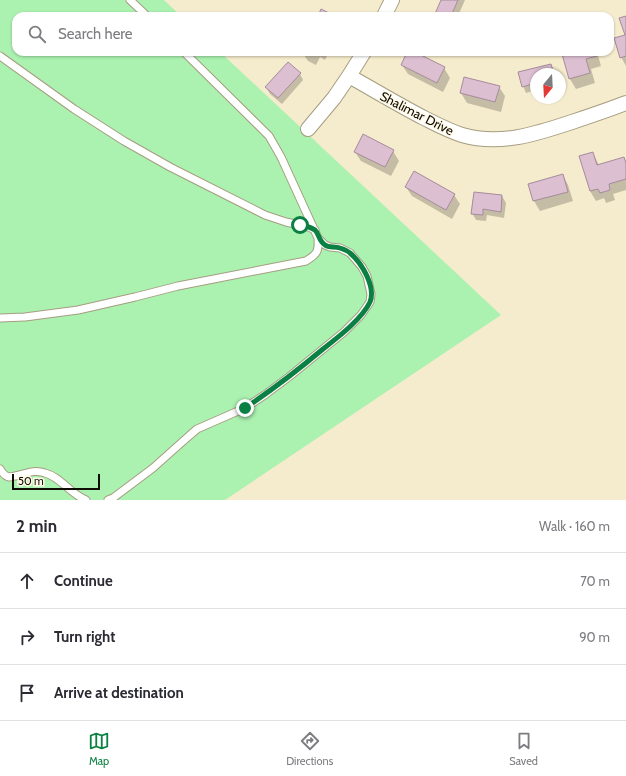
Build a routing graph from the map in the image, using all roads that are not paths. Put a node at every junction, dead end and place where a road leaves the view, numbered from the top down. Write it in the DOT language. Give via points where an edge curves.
graph roads {
  1 [pos="130,0"];
  2 [pos="392,0"];
  3 [pos="143,12"];
  4 [pos="386,12"];
  5 [pos="0,56"];
  6 [pos="188,56"];
  7 [pos="362,56"];
  8 [pos="350,76"];
  9 [pos="626,104"];
  10 [pos="308,129"];
  11 [pos="315,230"];
  12 [pos="318,238"];
  13 [pos="0,318"];
  14 [pos="0,469"];
  15 [pos="86,500"];
  16 [pos="108,500"];
  1 -- 3 [label="lane"];
  2 -- 4 [label="street"];
  5 -- 11 [label="lane" via="124,141 170,167 265,215"];
  6 -- 11 [label="lane" via="269,136"];
  7 -- 8 [label="street"];
  8 -- 9 [label="street, Shalimar Drive" via="448,130 480,139 520,137"];
  8 -- 10 [label="street"];
  11 -- 12 [label="lane"];
  12 -- 13 [label="lane" via="319,248 306,261 178,286 78,310"];
  12 -- 16 [label="lane" via="325,245 350,253 368,276 372,294 361,315 344,332 266,394 245,408 197,429 153,468"];
  14 -- 15 [label="lane" via="8,477 32,471 45,472"];
}
